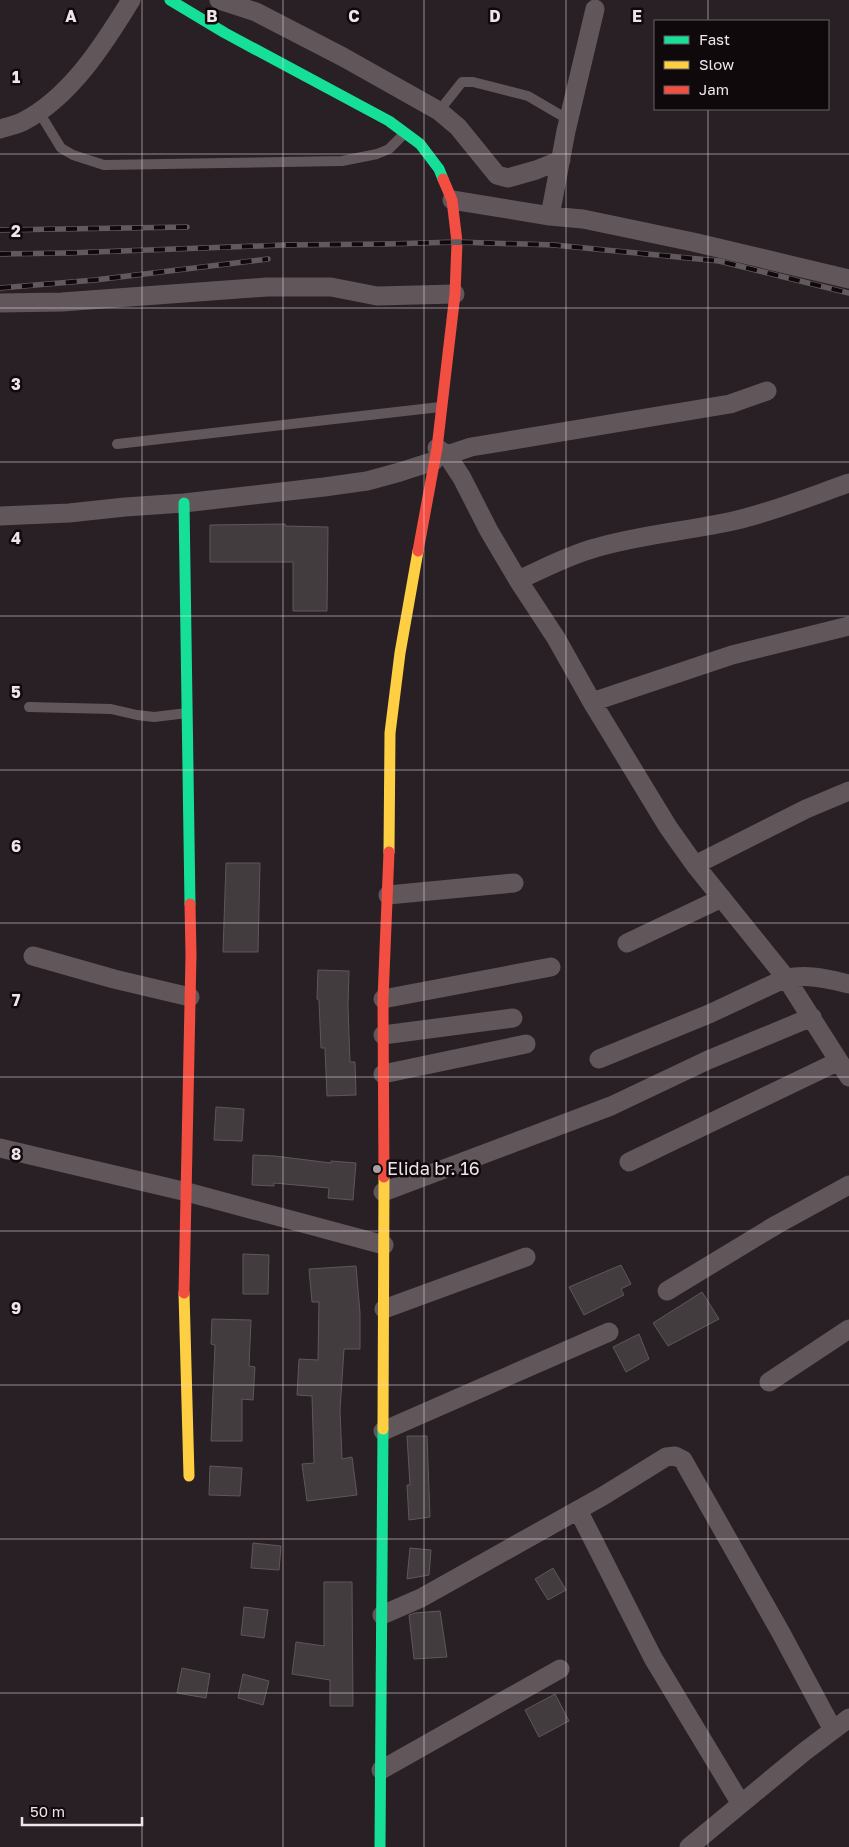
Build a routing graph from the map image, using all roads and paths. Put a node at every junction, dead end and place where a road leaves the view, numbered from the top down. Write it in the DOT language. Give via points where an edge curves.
graph roads {
  1 [pos="131,0"];
  2 [pos="219,0"];
  3 [pos="177,1"];
  4 [pos="258,6"];
  5 [pos="595,9"];
  6 [pos="439,111"];
  7 [pos="39,112"];
  8 [pos="569,120"];
  9 [pos="0,129"];
  10 [pos="406,132"];
  11 [pos="561,160"];
  12 [pos="452,200"];
  13 [pos="550,216"];
  14 [pos="849,278"];
  15 [pos="455,294"];
  16 [pos="0,303"];
  17 [pos="767,391"];
  18 [pos="441,407"];
  19 [pos="117,444"];
  20 [pos="439,455"];
  21 [pos="849,483"];
  22 [pos="184,503"];
  23 [pos="0,516"];
  24 [pos="518,580"];
  25 [pos="849,626"];
  26 [pos="592,702"];
  27 [pos="29,707"];
  28 [pos="188,713"];
  29 [pos="849,792"];
  30 [pos="695,865"];
  31 [pos="514,883"];
  32 [pos="388,895"];
  33 [pos="722,898"];
  34 [pos="627,943"];
  35 [pos="33,956"];
  36 [pos="551,967"];
  37 [pos="786,978"];
  38 [pos="849,984"];
  39 [pos="190,997"];
  40 [pos="383,999"];
  41 [pos="812,1017"];
  42 [pos="513,1018"];
  43 [pos="383,1035"];
  44 [pos="526,1044"];
  45 [pos="599,1059"];
  46 [pos="844,1069"];
  47 [pos="383,1074"];
  48 [pos="0,1148"];
  49 [pos="629,1162"];
  50 [pos="849,1185"];
  51 [pos="187,1192"];
  52 [pos="383,1192"];
  53 [pos="384,1245"];
  54 [pos="526,1257"];
  55 [pos="667,1290"];
  56 [pos="384,1309"];
  57 [pos="849,1329"];
  58 [pos="609,1332"];
  59 [pos="769,1382"];
  60 [pos="383,1431"];
  61 [pos="189,1476"];
  62 [pos="578,1510"];
  63 [pos="382,1615"];
  64 [pos="560,1669"];
  65 [pos="849,1718"];
  66 [pos="833,1730"];
  67 [pos="381,1770"];
  68 [pos="741,1804"];
  69 [pos="380,1847"];
  70 [pos="689,1847"];
  1 -- 7 [label="street" via="90,64"];
  2 -- 4 [label="street"];
  3 -- 10 [label="main road" via="225,33"];
  4 -- 6 [label="street"];
  5 -- 8 [label="street"];
  6 -- 8 [label="lane" via="462,82 473,82 528,96"];
  6 -- 11 [label="street" via="458,127 497,175 508,178"];
  7 -- 9 [label="street" via="21,123"];
  7 -- 10 [label="lane" via="60,148 104,165 342,161 389,150"];
  8 -- 11 [label="street"];
  10 -- 12 [label="main road" via="439,169"];
  11 -- 13 [label="street"];
  12 -- 13 [label="street"];
  12 -- 15 [label="main road" via="457,242"];
  13 -- 14 [label="street" via="583,219"];
  15 -- 16 [label="street" via="377,296 331,287 267,287 62,302"];
  15 -- 18 [label="main road"];
  17 -- 20 [label="street" via="730,404"];
  18 -- 19 [label="lane"];
  18 -- 20 [label="main road"];
  20 -- 22 [label="street" via="400,472 366,481"];
  20 -- 24 [label="street" via="462,478"];
  20 -- 32 [label="main road" via="400,653 390,733"];
  21 -- 24 [label="street" via="738,520 594,548"];
  22 -- 23 [label="street"];
  22 -- 28 [label="main road"];
  24 -- 26 [label="street"];
  25 -- 26 [label="street" via="732,655"];
  26 -- 30 [label="street" via="668,827"];
  27 -- 28 [label="lane" via="112,709 154,717"];
  28 -- 39 [label="main road"];
  29 -- 30 [label="street" via="806,809"];
  30 -- 33 [label="street"];
  31 -- 32 [label="street"];
  32 -- 40 [label="main road"];
  33 -- 34 [label="street"];
  33 -- 37 [label="street"];
  35 -- 39 [label="street"];
  36 -- 40 [label="street"];
  37 -- 38 [label="street" via="816,976"];
  37 -- 41 [label="street"];
  37 -- 45 [label="street"];
  39 -- 51 [label="main road"];
  40 -- 43 [label="main road"];
  41 -- 46 [label="street"];
  41 -- 52 [label="street" via="708,1060 611,1106"];
  42 -- 43 [label="street"];
  43 -- 47 [label="main road"];
  44 -- 47 [label="street"];
  46 -- 49 [label="street"];
  47 -- 52 [label="main road"];
  48 -- 51 [label="street"];
  50 -- 55 [label="street"];
  51 -- 53 [label="street"];
  51 -- 61 [label="main road" via="184,1302"];
  52 -- 53 [label="main road"];
  53 -- 56 [label="main road"];
  54 -- 56 [label="street"];
  56 -- 60 [label="main road"];
  57 -- 59 [label="street"];
  58 -- 60 [label="street"];
  60 -- 63 [label="main road"];
  62 -- 63 [label="street" via="421,1598"];
  62 -- 66 [label="street" via="666,1457 675,1456 682,1460"];
  62 -- 68 [label="street" via="654,1658"];
  63 -- 67 [label="main road"];
  64 -- 67 [label="street"];
  65 -- 66 [label="street"];
  66 -- 68 [label="street"];
  67 -- 69 [label="main road"];
  68 -- 70 [label="street"];
}
